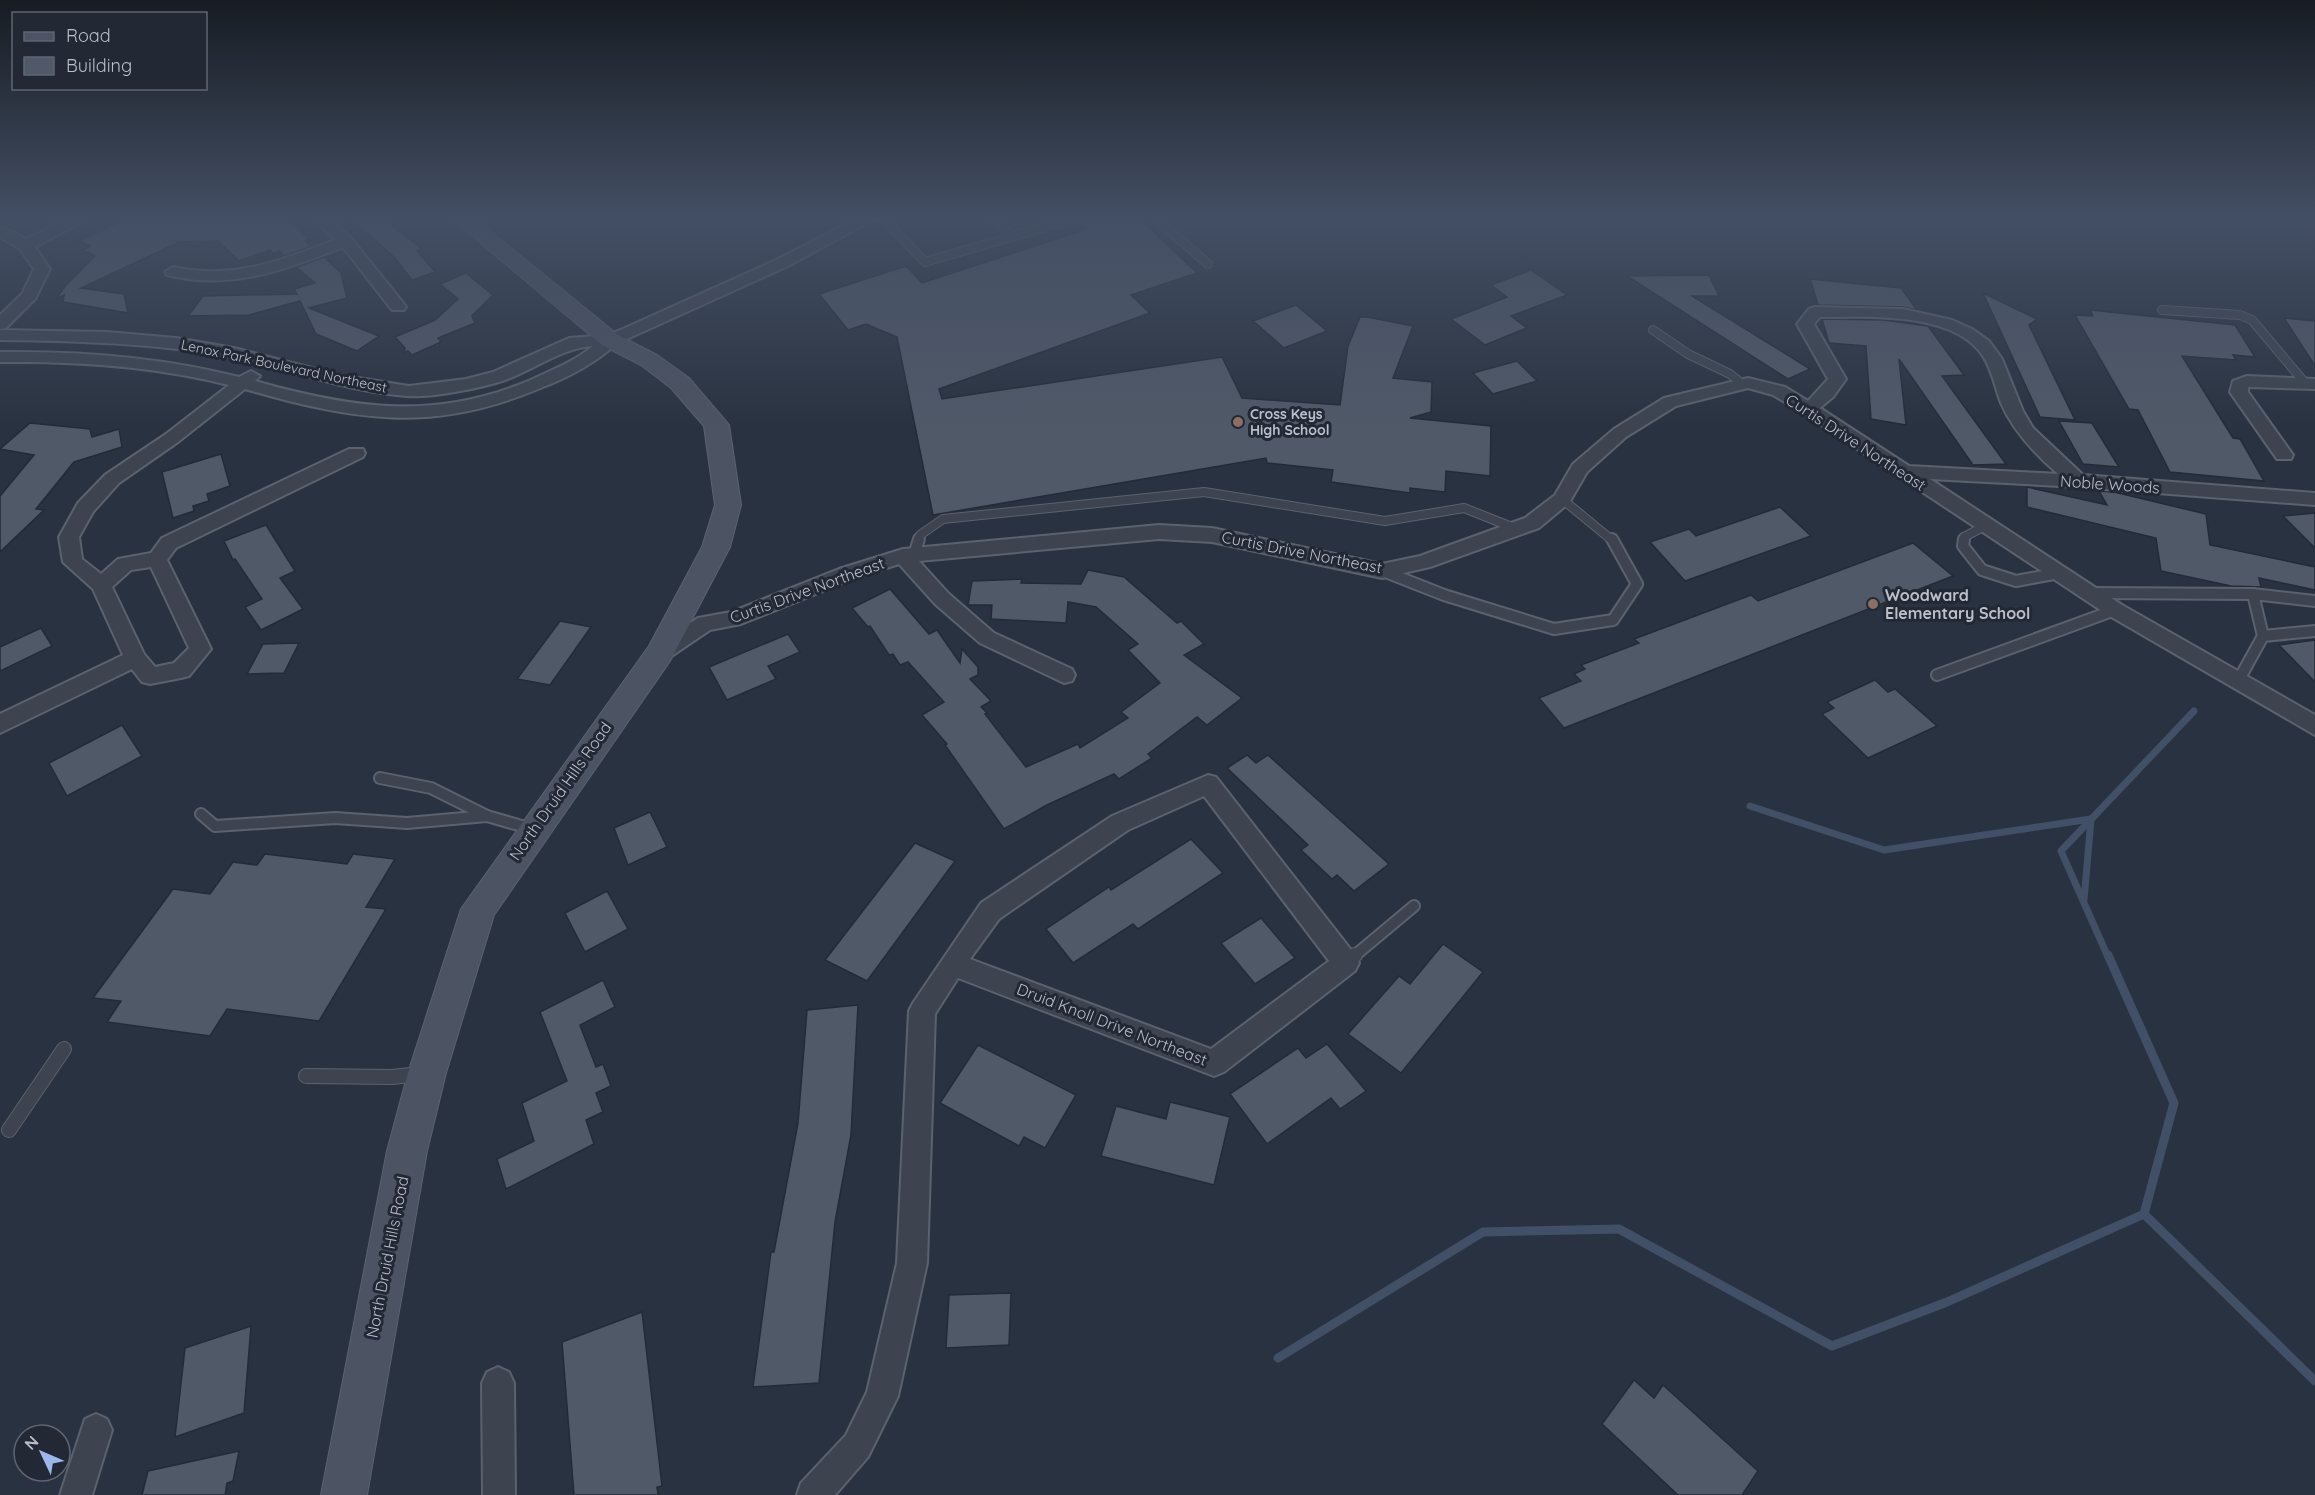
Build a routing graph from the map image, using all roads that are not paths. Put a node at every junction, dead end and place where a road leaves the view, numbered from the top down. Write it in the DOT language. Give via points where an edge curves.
graph roads {
  1 [pos="33,288"];
  2 [pos="383,288"];
  3 [pos="546,288"];
  4 [pos="727,288"];
  5 [pos="398,307"];
  6 [pos="2162,310"];
  7 [pos="0,324"];
  8 [pos="1653,330"];
  9 [pos="0,335"];
  10 [pos="610,340"];
  11 [pos="0,357"];
  12 [pos="270,362"];
  13 [pos="242,383"];
  14 [pos="1741,383"];
  15 [pos="2310,384"];
  16 [pos="1809,409"];
  17 [pos="356,453"];
  18 [pos="2284,455"];
  19 [pos="1904,472"];
  20 [pos="2078,481"];
  21 [pos="1562,499"];
  22 [pos="2315,499"];
  23 [pos="1985,526"];
  24 [pos="1517,529"];
  25 [pos="908,555"];
  26 [pos="157,559"];
  27 [pos="1382,571"];
  28 [pos="2058,573"];
  29 [pos="101,585"];
  30 [pos="2089,593"];
  31 [pos="2253,594"];
  32 [pos="2315,601"];
  33 [pos="2115,610"];
  34 [pos="2315,632"];
  35 [pos="2263,636"];
  36 [pos="660,653"];
  37 [pos="135,658"];
  38 [pos="1064,675"];
  39 [pos="1937,675"];
  40 [pos="2233,680"];
  41 [pos="0,724"];
  42 [pos="2315,726"];
  43 [pos="380,778"];
  44 [pos="201,814"];
  45 [pos="488,816"];
  46 [pos="533,829"];
  47 [pos="1414,906"];
  48 [pos="1346,963"];
  49 [pos="952,964"];
  50 [pos="64,1049"];
  51 [pos="427,1073"];
  52 [pos="306,1076"];
  53 [pos="9,1130"];
  54 [pos="498,1383"];
  55 [pos="96,1430"];
  56 [pos="76,1495"];
  57 [pos="344,1495"];
  58 [pos="499,1495"];
  59 [pos="813,1495"];
  1 -- 7 [label="street"];
  2 -- 5 [label="street"];
  3 -- 10 [label="main road, North Druid Hills Road"];
  4 -- 10 [label="street"];
  6 -- 15 [label="lane" via="2240,315 2252,320"];
  8 -- 14 [label="lane"];
  9 -- 12 [label="street, Lenox Park Boulevard Northeast" via="176,343"];
  10 -- 12 [label="street, Lenox Park Boulevard Northeast" via="574,342 499,376 409,391 339,380"];
  10 -- 13 [label="street, Lenox Park Boulevard Northeast" via="590,359 511,396 432,412 362,412"];
  10 -- 36 [label="main road, North Druid Hills Road" via="680,383 716,424 724,468 728,505 716,547"];
  11 -- 13 [label="street, Lenox Park Boulevard Northeast" via="151,365"];
  12 -- 13 [label="street"];
  13 -- 29 [label="street" via="112,479 85,508 69,537 73,562"];
  14 -- 16 [label="street, Curtis Drive Northeast" via="1779,391"];
  14 -- 21 [label="street, Curtis Drive Northeast" via="1670,402 1620,433 1580,468"];
  15 -- 18 [label="street" via="2247,381 2239,385 2239,392"];
  16 -- 19 [label="street, Curtis Drive Northeast"];
  16 -- 20 [label="street" via="1837,379 1805,324 1815,312 1892,314 1933,320 1966,333 1984,346 2014,412 2033,442"];
  17 -- 26 [label="street" via="169,543"];
  19 -- 20 [label="street, Noble Woods"];
  19 -- 23 [label="street, Curtis Drive Northeast"];
  20 -- 22 [label="street, Noble Woods"];
  21 -- 24 [label="street, Curtis Drive Northeast" via="1532,523"];
  21 -- 27 [label="lane" via="1612,539 1637,584 1613,620 1554,629"];
  23 -- 28 [label="street, Curtis Drive Northeast"];
  23 -- 28 [label="lane" via="1964,537 1963,546 1982,570 2016,581"];
  24 -- 25 [label="lane" via="1464,508 1386,521 1204,492 943,519 920,535"];
  24 -- 27 [label="street, Curtis Drive Northeast" via="1423,562"];
  25 -- 27 [label="street, Curtis Drive Northeast" via="1159,532 1212,535"];
  25 -- 36 [label="street, Curtis Drive Northeast" via="846,574 734,619 705,623"];
  25 -- 38 [label="street" via="942,599 987,638"];
  26 -- 29 [label="street" via="125,564"];
  26 -- 37 [label="street" via="200,649 181,670 150,676"];
  28 -- 30 [label="street, Curtis Drive Northeast"];
  29 -- 37 [label="street"];
  30 -- 31 [label="lane"];
  30 -- 33 [label="street, Curtis Drive Northeast"];
  31 -- 32 [label="lane"];
  31 -- 35 [label="lane"];
  33 -- 39 [label="lane"];
  33 -- 40 [label="street, Curtis Drive Northeast"];
  34 -- 35 [label="lane"];
  35 -- 40 [label="lane" via="2242,674"];
  36 -- 46 [label="main road, North Druid Hills Road"];
  37 -- 41 [label="street"];
  40 -- 42 [label="street, Curtis Drive Northeast"];
  43 -- 45 [label="lane" via="431,788"];
  44 -- 45 [label="lane" via="215,826 336,818 407,823"];
  45 -- 46 [label="lane"];
  46 -- 51 [label="main road, North Druid Hills Road" via="478,909"];
  47 -- 48 [label="lane"];
  48 -- 49 [label="street, Druid Knoll Drive Northeast" via="1214,1063"];
  48 -- 49 [label="street" via="1208,784 1120,823 990,911"];
  49 -- 59 [label="street" via="922,1011 912,1263 882,1396 856,1446"];
  50 -- 53 [label="lane"];
  51 -- 52 [label="lane" via="392,1077"];
  51 -- 57 [label="main road, North Druid Hills Road" via="407,1152"];
  54 -- 58 [label="street"];
  55 -- 56 [label="street"];
}
